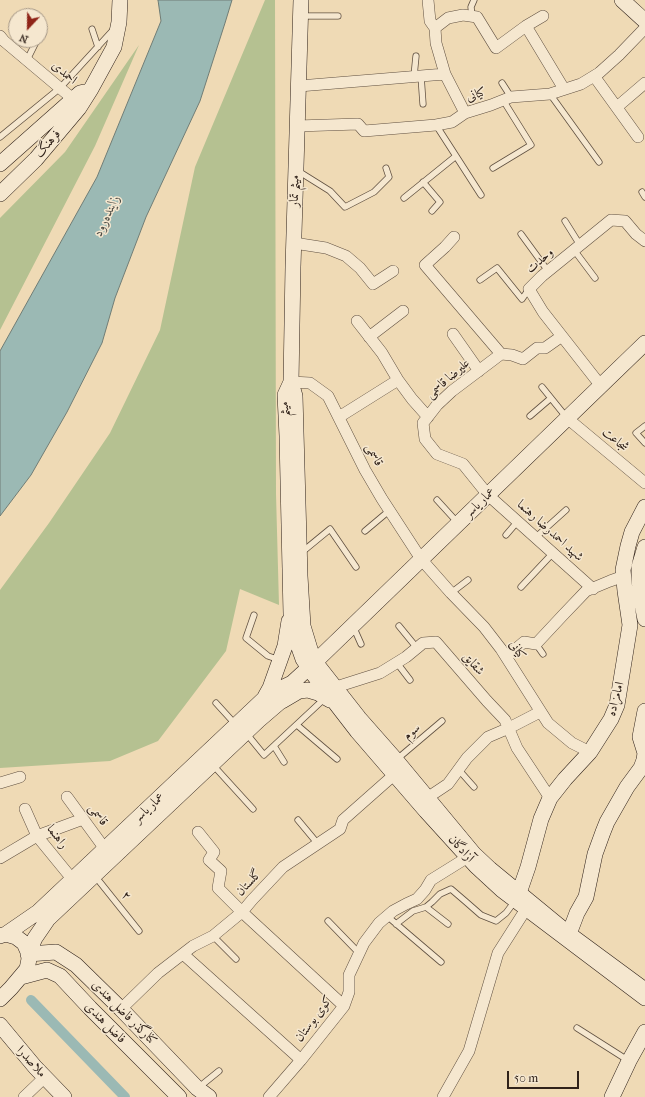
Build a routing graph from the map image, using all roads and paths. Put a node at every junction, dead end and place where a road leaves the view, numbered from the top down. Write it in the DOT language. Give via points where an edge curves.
graph roads {
  1 [pos="120,0"];
  2 [pos="301,0"];
  3 [pos="428,0"];
  4 [pos="474,0"];
  5 [pos="622,0"];
  6 [pos="301,16"];
  7 [pos="338,16"];
  8 [pos="472,16"];
  9 [pos="543,16"];
  10 [pos="645,21"];
  11 [pos="120,22"];
  12 [pos="526,26"];
  13 [pos="435,28"];
  14 [pos="645,28"];
  15 [pos="92,29"];
  16 [pos="0,36"];
  17 [pos="98,47"];
  18 [pos="33,48"];
  19 [pos="416,56"];
  20 [pos="27,60"];
  21 [pos="446,74"];
  22 [pos="418,76"];
  23 [pos="594,76"];
  24 [pos="502,83"];
  25 [pos="645,83"];
  26 [pos="298,86"];
  27 [pos="60,88"];
  28 [pos="91,89"];
  29 [pos="564,89"];
  30 [pos="550,94"];
  31 [pos="507,98"];
  32 [pos="73,99"];
  33 [pos="423,104"];
  34 [pos="617,107"];
  35 [pos="465,113"];
  36 [pos="436,125"];
  37 [pos="297,126"];
  38 [pos="0,137"];
  39 [pos="638,137"];
  40 [pos="456,156"];
  41 [pos="599,162"];
  42 [pos="0,164"];
  43 [pos="386,168"];
  44 [pos="493,168"];
  45 [pos="296,170"];
  46 [pos="423,182"];
  47 [pos="0,194"];
  48 [pos="481,195"];
  49 [pos="404,198"];
  50 [pos="432,210"];
  51 [pos="565,221"];
  52 [pos="521,234"];
  53 [pos="454,237"];
  54 [pos="645,241"];
  55 [pos="294,242"];
  56 [pos="577,247"];
  57 [pos="393,271"];
  58 [pos="548,271"];
  59 [pos="595,278"];
  60 [pos="480,280"];
  61 [pos="529,289"];
  62 [pos="403,311"];
  63 [pos="357,321"];
  64 [pos="453,334"];
  65 [pos="562,336"];
  66 [pos="369,337"];
  67 [pos="645,343"];
  68 [pos="501,354"];
  69 [pos="479,371"];
  70 [pos="398,380"];
  71 [pos="291,382"];
  72 [pos="542,386"];
  73 [pos="601,386"];
  74 [pos="551,398"];
  75 [pos="530,416"];
  76 [pos="338,417"];
  77 [pos="428,417"];
  78 [pos="567,418"];
  79 [pos="645,426"];
  80 [pos="645,443"];
  81 [pos="645,483"];
  82 [pos="488,494"];
  83 [pos="437,500"];
  84 [pos="645,507"];
  85 [pos="390,510"];
  86 [pos="566,510"];
  87 [pos="518,521"];
  88 [pos="458,524"];
  89 [pos="365,531"];
  90 [pos="506,535"];
  91 [pos="536,537"];
  92 [pos="645,547"];
  93 [pos="553,552"];
  94 [pos="299,555"];
  95 [pos="422,559"];
  96 [pos="356,567"];
  97 [pos="624,576"];
  98 [pos="468,580"];
  99 [pos="521,587"];
  100 [pos="593,589"];
  101 [pos="451,593"];
  102 [pos="291,614"];
  103 [pos="254,615"];
  104 [pos="645,619"];
  105 [pos="352,626"];
  106 [pos="399,626"];
  107 [pos="361,644"];
  108 [pos="536,644"];
  109 [pos="417,648"];
  110 [pos="543,654"];
  111 [pos="506,657"];
  112 [pos="280,660"];
  113 [pos="397,662"];
  114 [pos="312,665"];
  115 [pos="410,680"];
  116 [pos="292,682"];
  117 [pos="331,692"];
  118 [pos="265,697"];
  119 [pos="280,702"];
  120 [pos="216,703"];
  121 [pos="339,707"];
  122 [pos="645,711"];
  123 [pos="540,712"];
  124 [pos="442,721"];
  125 [pos="297,724"];
  126 [pos="509,728"];
  127 [pos="241,729"];
  128 [pos="274,746"];
  129 [pos="590,752"];
  130 [pos="645,753"];
  131 [pos="336,759"];
  132 [pos="284,762"];
  133 [pos="212,764"];
  134 [pos="395,767"];
  135 [pos="644,767"];
  136 [pos="458,769"];
  137 [pos="20,777"];
  138 [pos="0,783"];
  139 [pos="474,787"];
  140 [pos="68,797"];
  141 [pos="427,798"];
  142 [pos="550,798"];
  143 [pos="25,809"];
  144 [pos="253,809"];
  145 [pos="83,818"];
  146 [pos="298,820"];
  147 [pos="198,832"];
  148 [pos="37,836"];
  149 [pos="318,844"];
  150 [pos="105,849"];
  151 [pos="468,857"];
  152 [pos="0,858"];
  153 [pos="95,876"];
  154 [pos="73,880"];
  155 [pos="520,901"];
  156 [pos="426,907"];
  157 [pos="242,912"];
  158 [pos="387,916"];
  159 [pos="328,921"];
  160 [pos="396,924"];
  161 [pos="448,924"];
  162 [pos="139,931"];
  163 [pos="2,932"];
  164 [pos="569,934"];
  165 [pos="213,936"];
  166 [pos="359,953"];
  167 [pos="28,954"];
  168 [pos="183,954"];
  169 [pos="236,959"];
  170 [pos="441,962"];
  171 [pos="21,977"];
  172 [pos="645,990"];
  173 [pos="0,998"];
  174 [pos="645,998"];
  175 [pos="344,1006"];
  176 [pos="121,1009"];
  177 [pos="0,1025"];
  178 [pos="577,1028"];
  179 [pos="645,1032"];
  180 [pos="301,1060"];
  181 [pos="629,1061"];
  182 [pos="219,1070"];
  183 [pos="45,1078"];
  184 [pos="203,1092"];
  185 [pos="24,1097"];
  186 [pos="64,1097"];
  187 [pos="179,1097"];
  188 [pos="269,1097"];
  189 [pos="443,1097"];
  190 [pos="612,1097"];
  1 -- 11 [label="main road, فرهنگ"];
  2 -- 6 [label="main road, میثم تمار"];
  3 -- 13 [label="street" via="430,21"];
  4 -- 8 [label="lane" via="471,7"];
  5 -- 10 [label="main road"];
  6 -- 7 [label="lane"];
  6 -- 26 [label="main road, میثم تمار"];
  8 -- 12 [label="street" via="477,17 496,48"];
  8 -- 13 [label="street" via="448,18"];
  9 -- 12 [label="street"];
  11 -- 17 [label="lane"];
  11 -- 28 [label="main road, فرهنگ" via="114,47"];
  12 -- 29 [label="street"];
  13 -- 21 [label="street" via="436,43"];
  14 -- 23 [label="street, کیانی"];
  15 -- 17 [label="lane"];
  16 -- 20 [label="street, احمدی"];
  17 -- 27 [label="lane"];
  18 -- 20 [label="lane"];
  19 -- 22 [label="lane"];
  20 -- 27 [label="street, احمدی"];
  21 -- 22 [label="street"];
  21 -- 35 [label="street"];
  22 -- 26 [label="street"];
  22 -- 33 [label="lane"];
  23 -- 29 [label="street, کیانی" via="581,84"];
  23 -- 34 [label="street"];
  24 -- 31 [label="lane"];
  25 -- 34 [label="street"];
  26 -- 37 [label="main road, میثم تمار"];
  27 -- 32 [label="street, احمدی"];
  27 -- 38 [label="lane"];
  28 -- 32 [label="main road, فرهنگ"];
  28 -- 47 [label="main road, فرهنگ" via="79,108 36,159"];
  29 -- 30 [label="street, کیانی"];
  30 -- 31 [label="street, کیانی"];
  30 -- 41 [label="lane"];
  31 -- 35 [label="street, کیانی"];
  31 -- 44 [label="lane" via="531,145"];
  32 -- 42 [label="main road, فرهنگ"];
  34 -- 39 [label="street"];
  35 -- 36 [label="street, کیانی" via="452,122"];
  36 -- 37 [label="street, کیانی" via="364,131 358,124"];
  36 -- 40 [label="lane"];
  37 -- 45 [label="main road, میثم تمار"];
  40 -- 46 [label="lane"];
  40 -- 48 [label="lane"];
  43 -- 45 [label="lane" via="389,177 374,192 345,207 330,191"];
  45 -- 55 [label="main road, میثم تمار"];
  46 -- 49 [label="lane"];
  46 -- 50 [label="lane" via="440,202"];
  51 -- 56 [label="lane"];
  52 -- 58 [label="lane"];
  53 -- 68 [label="street" via="425,265"];
  54 -- 56 [label="street, وحدت" via="625,221 611,220"];
  55 -- 57 [label="street" via="326,248 346,256 373,284"];
  55 -- 71 [label="main road, میثم تمار"];
  56 -- 58 [label="street, وحدت"];
  56 -- 59 [label="lane"];
  58 -- 61 [label="street, وحدت"];
  60 -- 61 [label="lane" via="497,268 522,299"];
  61 -- 65 [label="street, وحدت"];
  62 -- 66 [label="street"];
  63 -- 66 [label="street"];
  64 -- 69 [label="street"];
  65 -- 68 [label="street" via="545,348 537,348 523,359"];
  65 -- 73 [label="street, وحدت"];
  66 -- 70 [label="street"];
  67 -- 73 [label="main road, عمار یاسر"];
  68 -- 69 [label="street, علیرضا قاسمی"];
  69 -- 77 [label="street, علیرضا قاسمی" via="452,391"];
  70 -- 76 [label="street"];
  70 -- 77 [label="street"];
  71 -- 76 [label="street, قاسمی" via="310,383 328,396"];
  71 -- 94 [label="main road, میثم" via="295,396"];
  71 -- 102 [label="main road, میثم" via="285,395"];
  72 -- 74 [label="lane"];
  73 -- 78 [label="main road, عمار یاسر"];
  74 -- 75 [label="lane"];
  74 -- 78 [label="lane"];
  76 -- 85 [label="street, قاسمی" via="365,470"];
  77 -- 82 [label="street, علیرضا قاسمی" via="423,423 425,439 437,454 463,464"];
  78 -- 81 [label="street, شجاعت"];
  78 -- 82 [label="main road, عمار یاسر"];
  79 -- 80 [label="lane" via="636,433"];
  82 -- 87 [label="street, شهید احمدرضا رهنما"];
  82 -- 88 [label="main road, عمار یاسر"];
  83 -- 88 [label="lane"];
  84 -- 97 [label="main road, امامزاده" via="632,532 623,570"];
  85 -- 89 [label="lane"];
  85 -- 95 [label="street, قاسمی"];
  86 -- 91 [label="lane"];
  87 -- 90 [label="lane"];
  87 -- 91 [label="street, شهید احمدرضا رهنما"];
  88 -- 95 [label="main road, عمار یاسر"];
  91 -- 93 [label="street, شهید احمدرضا رهنما"];
  92 -- 104 [label="main road" via="639,574"];
  93 -- 99 [label="lane"];
  93 -- 100 [label="street, شهید احمدرضا رهنما"];
  94 -- 96 [label="lane" via="330,529"];
  94 -- 114 [label="main road, میثم" via="303,626"];
  95 -- 101 [label="street, کیانی"];
  95 -- 105 [label="main road, عمار یاسر"];
  97 -- 100 [label="street"];
  97 -- 129 [label="main road, امامزاده" via="630,625 617,705 611,720"];
  98 -- 101 [label="lane"];
  100 -- 108 [label="street" via="586,591"];
  101 -- 111 [label="street, کیانی" via="484,627"];
  102 -- 112 [label="main road"];
  102 -- 114 [label="main road, میثم" via="303,659"];
  103 -- 112 [label="lane" via="246,638 268,656"];
  105 -- 107 [label="lane"];
  105 -- 114 [label="main road, عمار یاسر"];
  106 -- 109 [label="lane"];
  108 -- 110 [label="lane"];
  108 -- 111 [label="street" via="524,642"];
  109 -- 113 [label="street, شقایق"];
  109 -- 126 [label="street, شقایق" via="423,643 436,642 505,720"];
  111 -- 123 [label="street, کیانی"];
  112 -- 118 [label="main road"];
  113 -- 115 [label="lane"];
  113 -- 117 [label="street, شقایق" via="380,673"];
  114 -- 116 [label="main road, عمار یاسر"];
  114 -- 117 [label="main road, آزادگان"];
  114 -- 121 [label="main road, آزادگان"];
  116 -- 118 [label="main road, عمار یاسر"];
  116 -- 119 [label="main road, عمار یاسر"];
  117 -- 119 [label="main road" via="299,691"];
  117 -- 121 [label="main road"];
  117 -- 125 [label="lane"];
  117 -- 134 [label="main road, آزادگان" via="359,718"];
  118 -- 127 [label="main road, عمار یاسر"];
  119 -- 127 [label="main road, عمار یاسر"];
  120 -- 127 [label="lane"];
  121 -- 134 [label="main road, آزادگان" via="357,731"];
  122 -- 130 [label="main road" via="640,737"];
  123 -- 126 [label="street"];
  123 -- 129 [label="street, کیانی" via="548,723 572,743"];
  124 -- 134 [label="lane, سوم"];
  125 -- 128 [label="lane"];
  125 -- 131 [label="lane"];
  126 -- 136 [label="street" via="488,737"];
  126 -- 142 [label="street, شقایق" via="517,748"];
  127 -- 128 [label="lane" via="264,755"];
  127 -- 133 [label="main road, عمار یاسر"];
  127 -- 150 [label="main road, عمار یاسر"];
  128 -- 132 [label="lane"];
  129 -- 142 [label="main road, امامزاده"];
  130 -- 135 [label="main road"];
  133 -- 144 [label="lane"];
  133 -- 153 [label="main road, عمار یاسر"];
  134 -- 141 [label="main road, آزادگان"];
  134 -- 149 [label="street, گلستان" via="343,820 340,829"];
  134 -- 151 [label="main road, آزادگان" via="426,811"];
  135 -- 164 [label="main road" via="628,787 607,822 595,854 586,897"];
  136 -- 139 [label="lane"];
  136 -- 141 [label="street" via="448,784"];
  137 -- 138 [label="street"];
  140 -- 145 [label="street, قاسمی"];
  141 -- 155 [label="main road, آزادگان" via="474,854"];
  142 -- 155 [label="main road, امامزاده" via="541,819"];
  143 -- 148 [label="street, راهنما"];
  145 -- 148 [label="street"];
  145 -- 150 [label="street, قاسمی"];
  146 -- 149 [label="lane"];
  147 -- 157 [label="street" via="214,852 209,860 221,871 218,888"];
  148 -- 152 [label="street"];
  148 -- 154 [label="street, راهنما"];
  149 -- 157 [label="street, گلستان" via="283,868"];
  150 -- 154 [label="main road, عمار یاسر"];
  151 -- 155 [label="main road, آزادگان" via="502,890"];
  151 -- 158 [label="street, کوی بوستان" via="431,880 417,899"];
  153 -- 162 [label="lane, ۲"];
  153 -- 167 [label="main road, عمار یاسر" via="48,919"];
  154 -- 163 [label="main road, عمار یاسر" via="38,912"];
  155 -- 156 [label="lane" via="496,921 480,915 451,889 440,894"];
  155 -- 164 [label="main road, آزادگان"];
  155 -- 174 [label="main road, آزادگان"];
  155 -- 189 [label="street" via="498,953 469,1051"];
  156 -- 160 [label="lane" via="413,910"];
  156 -- 161 [label="lane"];
  157 -- 165 [label="street, گلستان"];
  157 -- 175 [label="street"];
  158 -- 160 [label="lane"];
  158 -- 166 [label="street, کوی بوستان" via="379,923"];
  159 -- 166 [label="lane"];
  160 -- 170 [label="lane"];
  163 -- 167 [label="main road" via="24,943"];
  164 -- 172 [label="main road, آزادگان"];
  165 -- 168 [label="street, گلستان"];
  165 -- 169 [label="lane"];
  166 -- 175 [label="street, کوی بوستان" via="349,975 349,992"];
  167 -- 171 [label="main road, عمار یاسر" via="27,969"];
  167 -- 176 [label="main road, کنارگذر فاضل هندی" via="56,952 76,965"];
  168 -- 176 [label="street, گلستان" via="158,973"];
  168 -- 180 [label="street"];
  171 -- 173 [label="main road"];
  171 -- 187 [label="main road, فاضل هندی" via="47,970 60,976"];
  175 -- 180 [label="street, کوی بوستان"];
  176 -- 184 [label="main road, کنارگذر فاضل هندی"];
  177 -- 183 [label="main road, ملاصدرا"];
  178 -- 181 [label="lane"];
  179 -- 181 [label="main road"];
  180 -- 188 [label="street, کوی بوستان"];
  181 -- 190 [label="main road"];
  182 -- 184 [label="lane"];
  183 -- 185 [label="street"];
  183 -- 186 [label="main road, ملاصدرا"];
}
